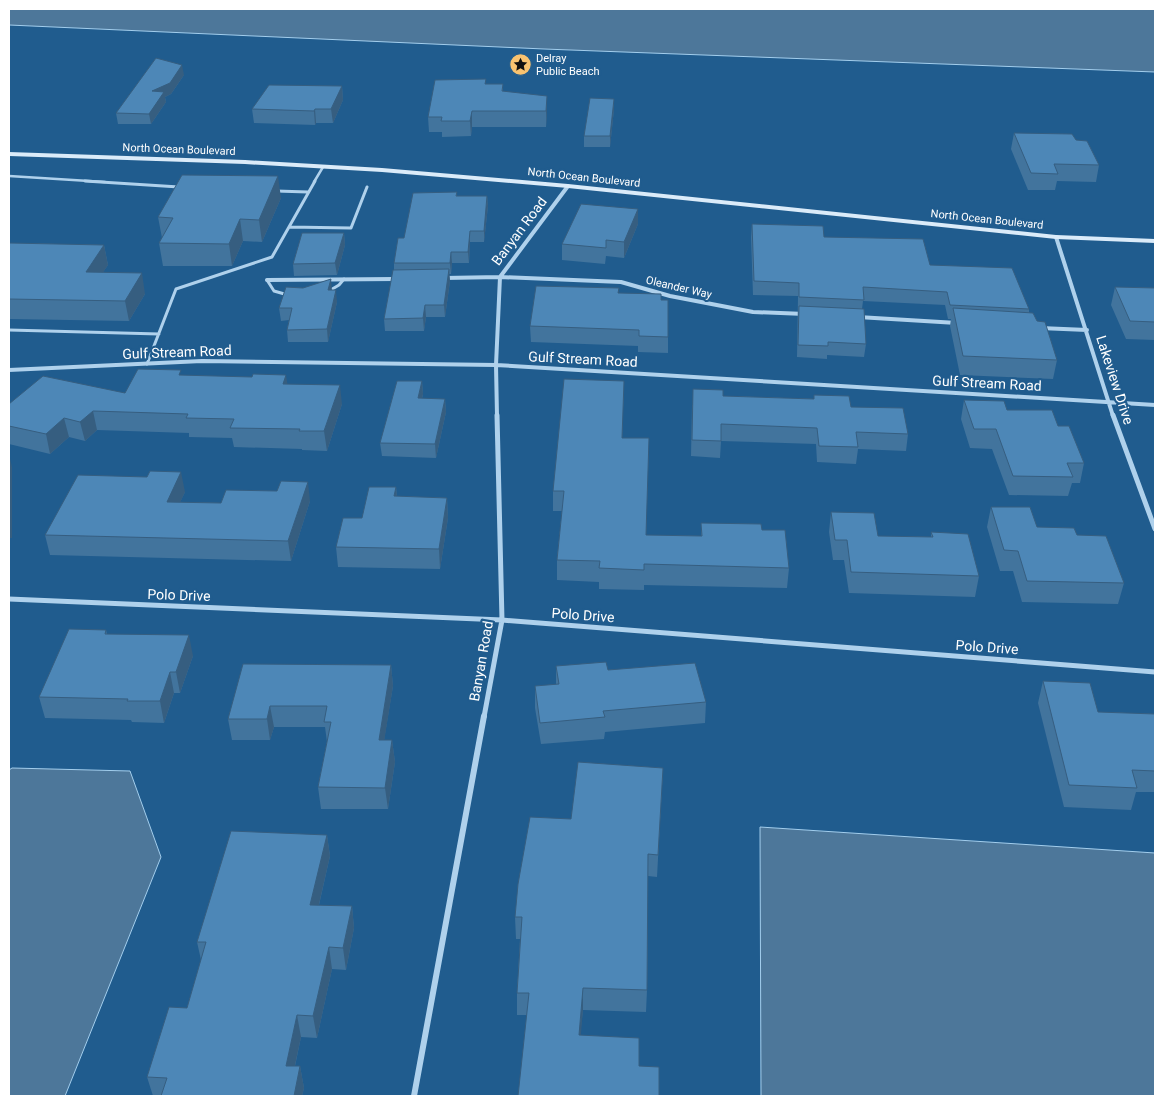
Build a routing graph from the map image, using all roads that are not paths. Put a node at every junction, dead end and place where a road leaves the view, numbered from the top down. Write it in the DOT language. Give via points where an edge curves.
graph roads {
  1 [pos="9,154"];
  2 [pos="323,167"];
  3 [pos="9,176"];
  4 [pos="568,186"];
  5 [pos="366,187"];
  6 [pos="184,188"];
  7 [pos="270,191"];
  8 [pos="308,192"];
  9 [pos="289,227"];
  10 [pos="1056,237"];
  11 [pos="1155,242"];
  12 [pos="500,277"];
  13 [pos="441,278"];
  14 [pos="402,279"];
  15 [pos="267,280"];
  16 [pos="344,280"];
  17 [pos="326,292"];
  18 [pos="295,297"];
  19 [pos="810,315"];
  20 [pos="848,316"];
  21 [pos="968,324"];
  22 [pos="1037,328"];
  23 [pos="9,330"];
  24 [pos="1087,330"];
  25 [pos="159,334"];
  26 [pos="147,364"];
  27 [pos="496,365"];
  28 [pos="9,370"];
  29 [pos="1108,402"];
  30 [pos="1155,405"];
  31 [pos="1155,529"];
  32 [pos="9,599"];
  33 [pos="502,620"];
  34 [pos="1155,672"];
  35 [pos="414,1096"];
  1 -- 2 [label="main road, North Ocean Boulevard"];
  2 -- 4 [label="main road, North Ocean Boulevard"];
  2 -- 8 [label="lane"];
  3 -- 6 [label="lane"];
  4 -- 10 [label="main road, North Ocean Boulevard"];
  4 -- 12 [label="street, Banyan Road"];
  5 -- 9 [label="lane" via="352,228"];
  7 -- 8 [label="lane"];
  8 -- 9 [label="lane"];
  9 -- 25 [label="lane" via="272,257 176,289"];
  10 -- 11 [label="main road, North Ocean Boulevard"];
  10 -- 24 [label="street, Lakeview Drive"];
  12 -- 13 [label="street, Oleander Way"];
  12 -- 19 [label="street, Oleander Way" via="621,282 670,296 754,312"];
  12 -- 27 [label="street, Banyan Road"];
  14 -- 16 [label="street"];
  15 -- 16 [label="street"];
  15 -- 18 [label="lane" via="274,291"];
  16 -- 17 [label="lane"];
  20 -- 21 [label="street"];
  22 -- 24 [label="street"];
  23 -- 25 [label="lane"];
  24 -- 29 [label="street, Lakeview Drive"];
  25 -- 26 [label="lane"];
  26 -- 27 [label="street, Gulf Stream Road" via="202,361"];
  26 -- 28 [label="street, Gulf Stream Road"];
  27 -- 29 [label="street, Gulf Stream Road"];
  27 -- 33 [label="street, Banyan Road"];
  29 -- 30 [label="street, Gulf Stream Road"];
  29 -- 31 [label="street, Lakeview Drive"];
  32 -- 33 [label="street, Polo Drive"];
  33 -- 34 [label="street, Polo Drive"];
  33 -- 35 [label="street, Banyan Road"];
}
